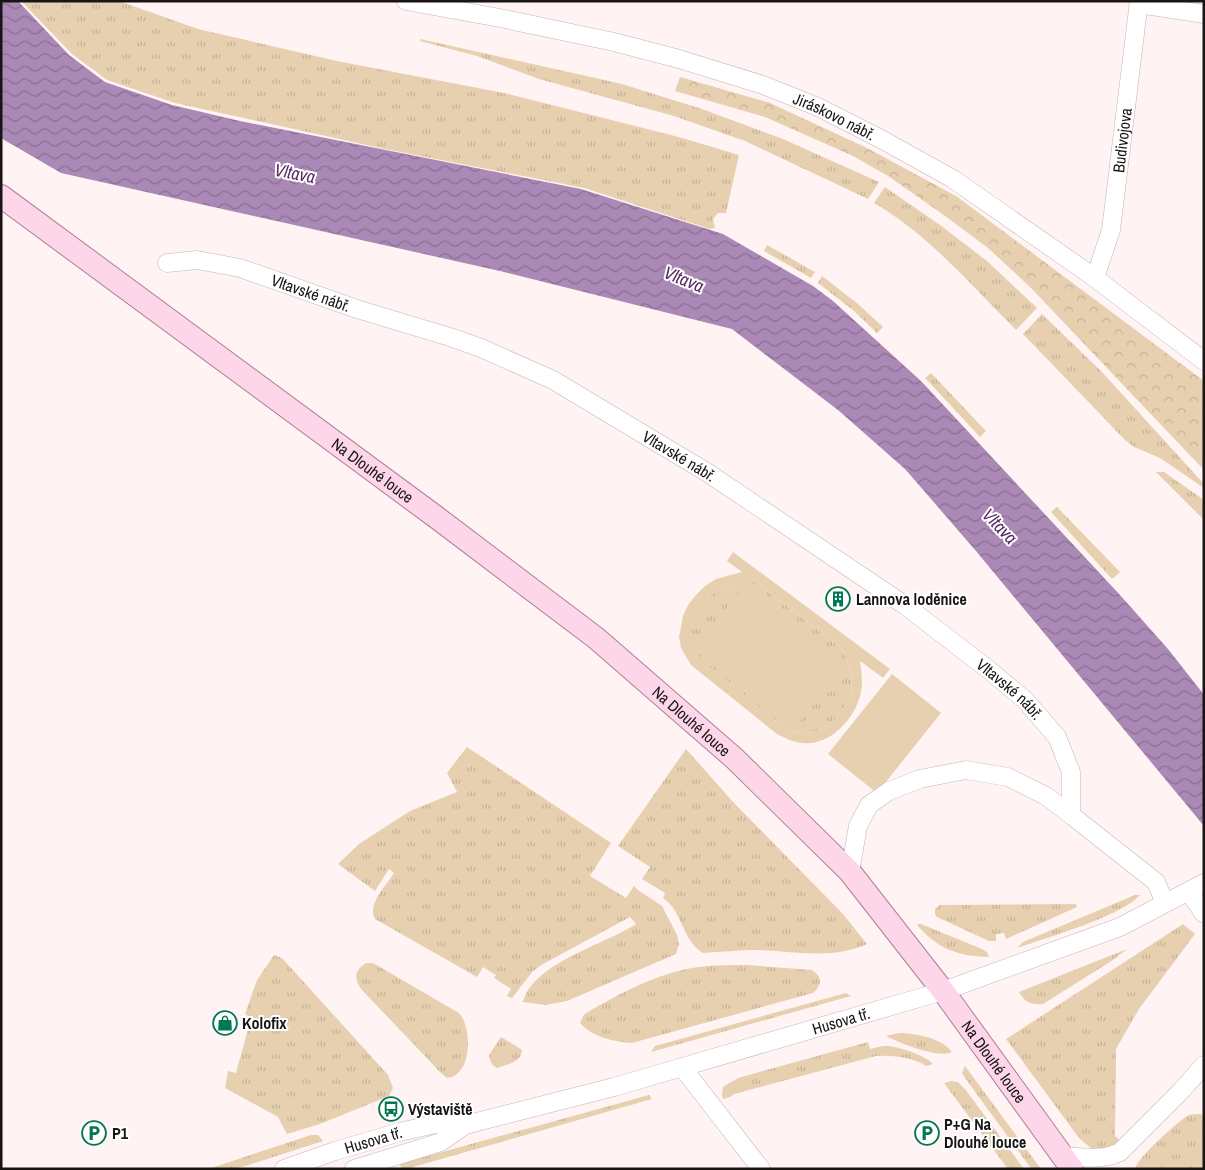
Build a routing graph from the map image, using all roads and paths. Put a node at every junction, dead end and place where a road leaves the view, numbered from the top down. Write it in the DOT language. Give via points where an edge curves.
graph roads {
  1 [pos="406,1"];
  2 [pos="1139,3"];
  3 [pos="1204,14"];
  4 [pos="1,196"];
  5 [pos="167,264"];
  6 [pos="1095,278"];
  7 [pos="1204,361"];
  8 [pos="1071,815"];
  9 [pos="850,872"];
  10 [pos="1196,887"];
  11 [pos="1165,904"];
  12 [pos="1204,914"];
  13 [pos="943,991"];
  14 [pos="1204,1064"];
  15 [pos="682,1067"];
  16 [pos="465,1125"];
  17 [pos="1067,1162"];
  18 [pos="284,1169"];
  19 [pos="354,1169"];
  20 [pos="761,1169"];
  1 -- 6 [label="street, Jiráskovo nábř." via="614,42 763,85 818,107 953,179"];
  2 -- 3 [label="street"];
  2 -- 6 [label="street, Budivojova" via="1111,230"];
  4 -- 9 [label="main road, Na Dlouhé louce" via="596,638 734,758"];
  5 -- 8 [label="street, Vltavské nábř." via="197,260 240,268 474,346 553,380 708,473 906,606 1025,700 1057,737 1071,772"];
  6 -- 7 [label="street, Jiráskovo nábř."];
  8 -- 9 [label="street" via="1046,796 1008,777 966,770 920,779 889,791 869,805 858,826"];
  8 -- 11 [label="street" via="1156,882"];
  9 -- 13 [label="main road, Na Dlouhé louce"];
  10 -- 11 [label="street, Husova tř."];
  10 -- 12 [label="street"];
  11 -- 13 [label="street, Husova tř." via="1120,927"];
  13 -- 15 [label="street, Husova tř."];
  13 -- 17 [label="main road, Na Dlouhé louce"];
  14 -- 17 [label="street, Na Dlouhé louce" via="1182,1091 1120,1152 1102,1158"];
  15 -- 16 [label="street, Husova tř."];
  15 -- 20 [label="street"];
  16 -- 18 [label="street, Husova tř." via="436,1124 400,1132"];
  16 -- 19 [label="street, Husova tř." via="441,1142"];
}
